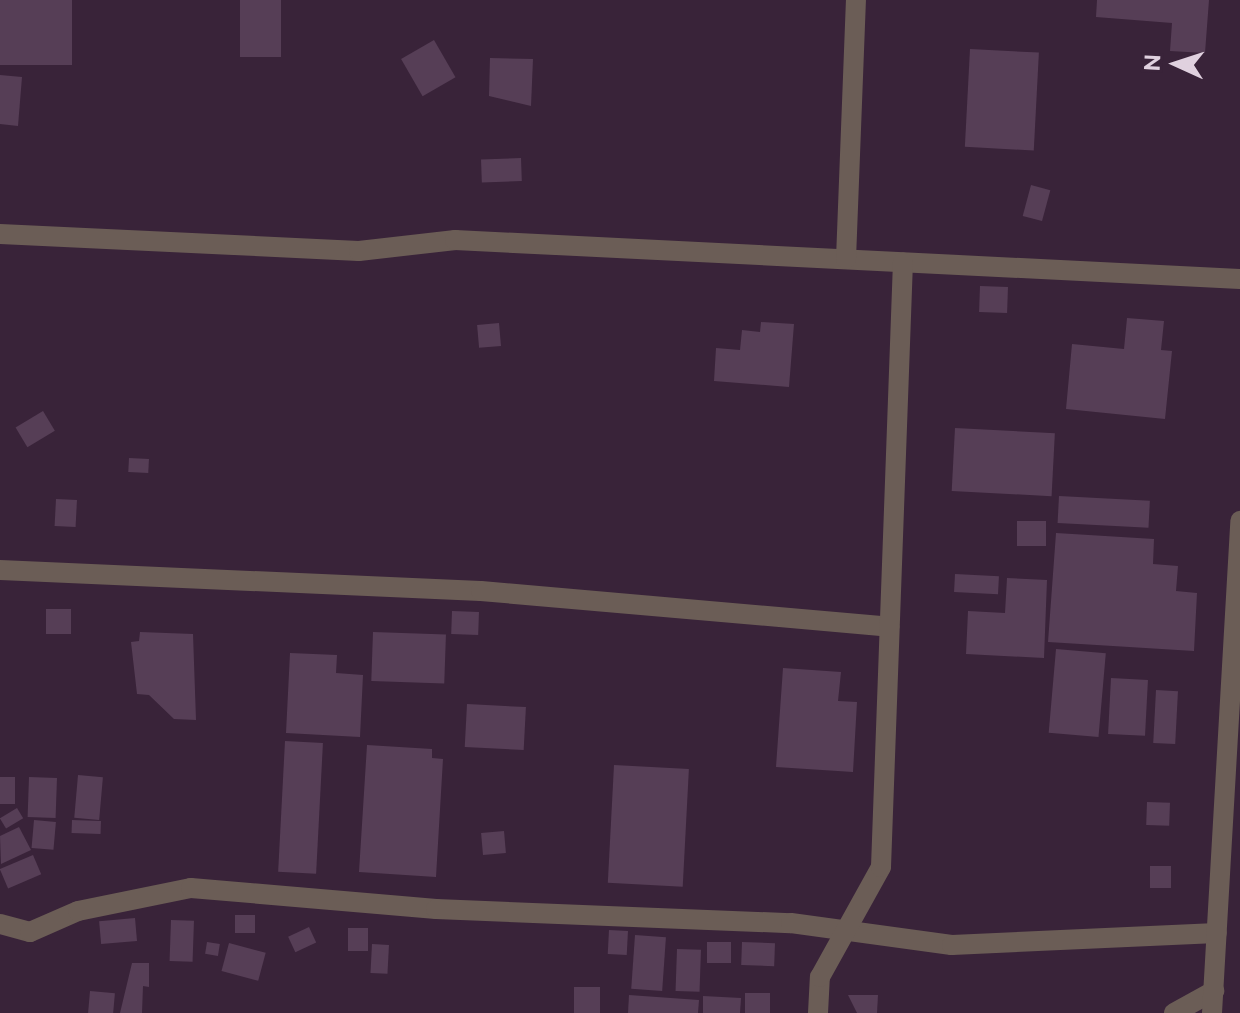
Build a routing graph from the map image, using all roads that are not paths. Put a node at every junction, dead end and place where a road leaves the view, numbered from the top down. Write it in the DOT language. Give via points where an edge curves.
graph roads {
  1 [pos="856,0"];
  2 [pos="0,234"];
  3 [pos="846,259"];
  4 [pos="903,262"];
  5 [pos="1240,279"];
  6 [pos="1240,521"];
  7 [pos="0,570"];
  8 [pos="889,627"];
  9 [pos="0,924"];
  10 [pos="1217,933"];
  11 [pos="839,934"];
  12 [pos="1214,991"];
  13 [pos="818,1013"];
  14 [pos="1174,1013"];
  15 [pos="1212,1013"];
  1 -- 3 [label="street"];
  2 -- 3 [label="street" via="359,251 455,240"];
  3 -- 4 [label="street"];
  4 -- 5 [label="street"];
  4 -- 8 [label="street"];
  6 -- 10 [label="street"];
  7 -- 8 [label="street" via="481,591"];
  8 -- 11 [label="street" via="881,867"];
  9 -- 11 [label="street" via="30,932 78,911 191,888 436,909 775,922"];
  10 -- 11 [label="street" via="1035,946"];
  10 -- 12 [label="street"];
  11 -- 13 [label="street" via="820,977"];
  12 -- 14 [label="street"];
  12 -- 15 [label="street"];
}
